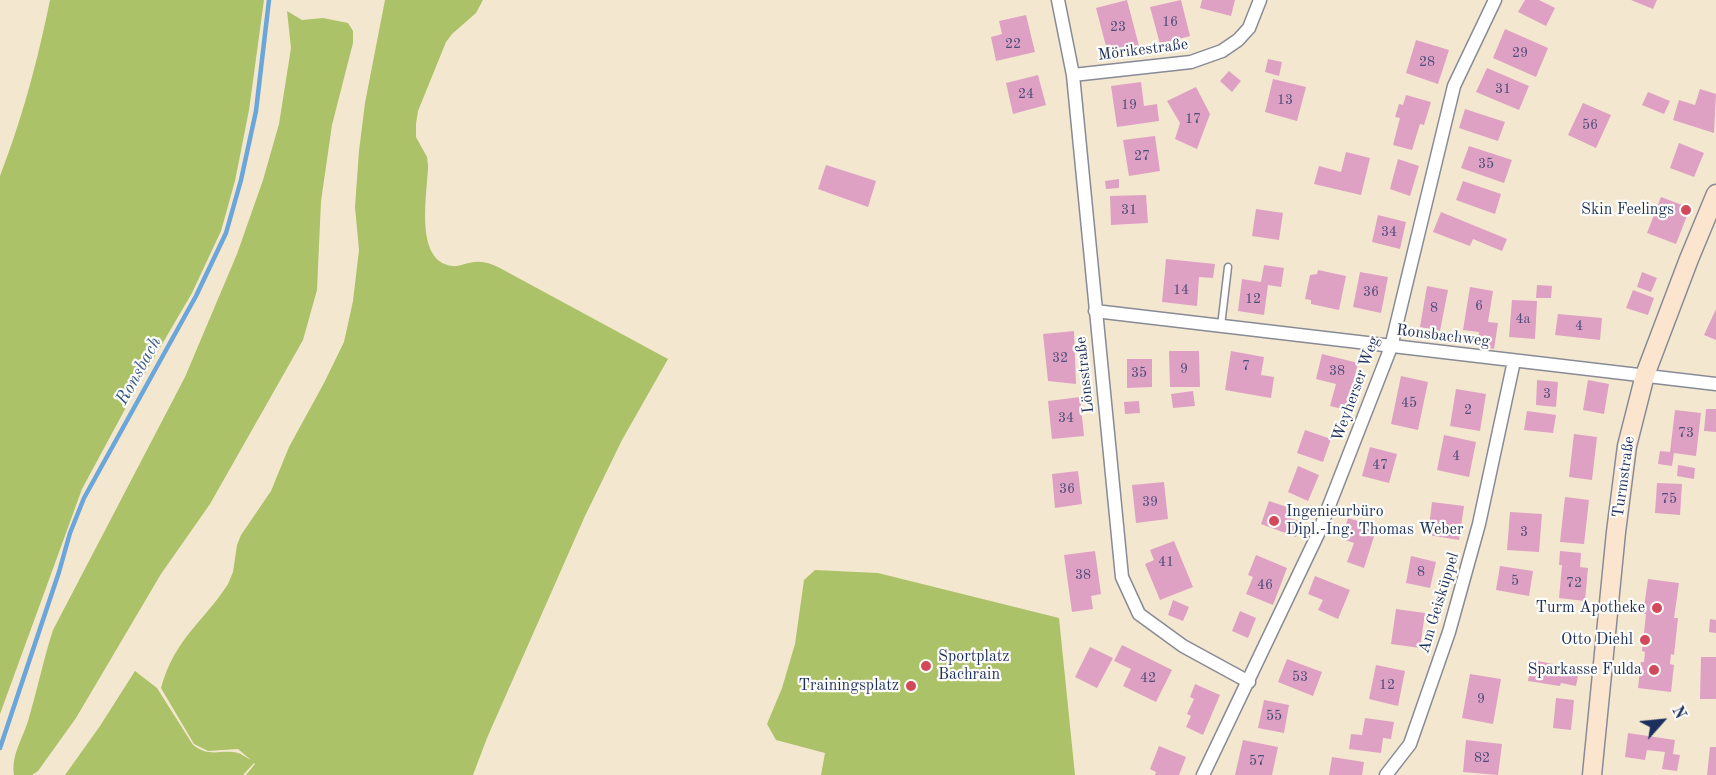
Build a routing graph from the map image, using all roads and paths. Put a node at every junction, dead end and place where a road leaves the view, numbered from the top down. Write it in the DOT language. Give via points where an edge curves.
graph roads {
  1 [pos="1058,0"];
  2 [pos="1260,0"];
  3 [pos="1495,0"];
  4 [pos="1073,75"];
  5 [pos="1716,194"];
  6 [pos="1228,267"];
  7 [pos="1095,310"];
  8 [pos="1221,326"];
  9 [pos="1390,346"];
  10 [pos="1514,361"];
  11 [pos="1645,375"];
  12 [pos="1716,384"];
  13 [pos="1249,682"];
  14 [pos="1203,775"];
  15 [pos="1386,775"];
  16 [pos="1592,775"];
  1 -- 4 [label="street, Lönsstraße"];
  2 -- 4 [label="street, Mörikestraße" via="1249,27 1222,51 1191,62"];
  3 -- 9 [label="street, Weyherser Weg" via="1454,86"];
  4 -- 7 [label="street, Lönsstraße"];
  5 -- 11 [label="main road, Turmstraße"];
  6 -- 8 [label="lane"];
  7 -- 8 [label="street, Ronsbachweg"];
  7 -- 13 [label="street, Lönsstraße" via="1122,577 1139,614 1183,646"];
  8 -- 9 [label="street, Ronsbachweg"];
  9 -- 10 [label="street, Ronsbachweg"];
  9 -- 13 [label="street, Weyherser Weg" via="1318,534"];
  10 -- 11 [label="street, Ronsbachweg"];
  10 -- 15 [label="street, Am Geisküppel" via="1479,524 1449,632 1410,744"];
  11 -- 12 [label="street, Ronsbachweg"];
  11 -- 16 [label="main road, Turmstraße" via="1627,446"];
  13 -- 14 [label="street, Weyherser Weg"];
}
